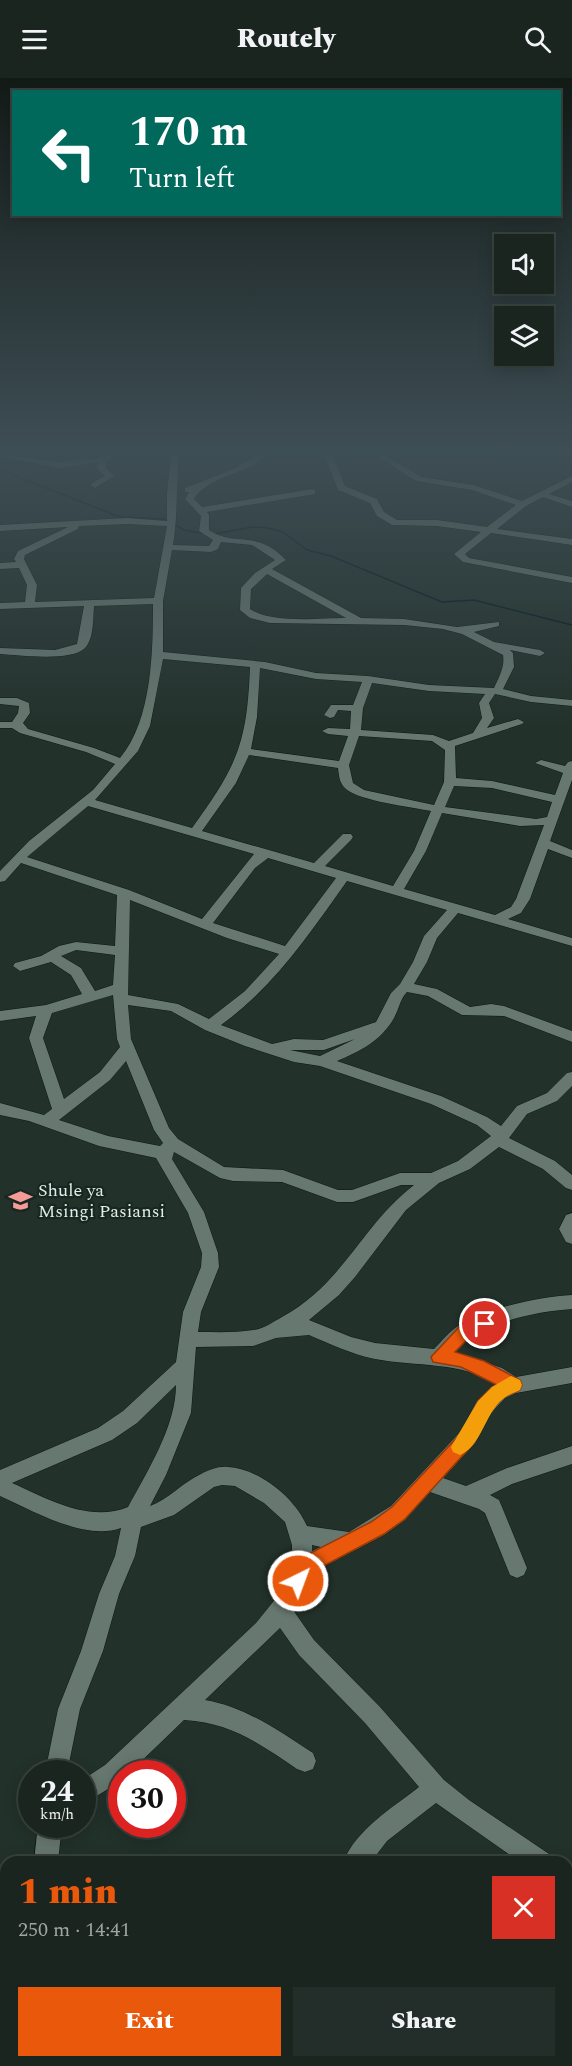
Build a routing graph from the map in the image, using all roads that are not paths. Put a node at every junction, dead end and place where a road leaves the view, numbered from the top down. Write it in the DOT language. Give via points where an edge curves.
graph roads {
  1 [pos="31,547"];
  2 [pos="166,547"];
  3 [pos="215,547"];
  4 [pos="263,547"];
  5 [pos="465,547"];
  6 [pos="22,565"];
  7 [pos="0,566"];
  8 [pos="267,570"];
  9 [pos="572,580"];
  10 [pos="158,601"];
  11 [pos="89,604"];
  12 [pos="0,606"];
  13 [pos="30,606"];
  14 [pos="360,622"];
  15 [pos="495,624"];
  16 [pos="457,629"];
  17 [pos="479,640"];
  18 [pos="0,651"];
  19 [pos="540,653"];
  20 [pos="158,655"];
  21 [pos="255,665"];
  22 [pos="368,679"];
  23 [pos="494,691"];
  24 [pos="0,701"];
  25 [pos="572,703"];
  26 [pos="357,708"];
  27 [pos="330,715"];
  28 [pos="518,722"];
  29 [pos="0,725"];
  30 [pos="17,725"];
  31 [pos="328,730"];
  32 [pos="355,732"];
  33 [pos="476,737"];
  34 [pos="448,745"];
  35 [pos="244,751"];
  36 [pos="122,763"];
  37 [pos="541,763"];
  38 [pos="343,765"];
  39 [pos="570,774"];
  40 [pos="450,782"];
  41 [pos="560,800"];
  42 [pos="88,802"];
  43 [pos="437,810"];
  44 [pos="552,820"];
  45 [pos="195,832"];
  46 [pos="347,837"];
  47 [pos="542,842"];
  48 [pos="270,853"];
  49 [pos="572,854"];
  50 [pos="18,858"];
  51 [pos="317,867"];
  52 [pos="345,875"];
  53 [pos="0,878"];
  54 [pos="398,890"];
  55 [pos="124,892"];
  56 [pos="457,907"];
  57 [pos="498,919"];
  58 [pos="205,924"];
  59 [pos="572,942"];
  60 [pos="122,951"];
  61 [pos="288,952"];
  62 [pos="51,957"];
  63 [pos="20,966"];
  64 [pos="405,987"];
  65 [pos="120,993"];
  66 [pos="90,996"];
  67 [pos="46,1010"];
  68 [pos="0,1016"];
  69 [pos="381,1025"];
  70 [pos="210,1026"];
  71 [pos="572,1037"];
  72 [pos="128,1049"];
  73 [pos="273,1049"];
  74 [pos="321,1061"];
  75 [pos="572,1077"];
  76 [pos="0,1109"];
  77 [pos="60,1109"];
  78 [pos="48,1120"];
  79 [pos="500,1138"];
  80 [pos="168,1148"];
  81 [pos="434,1179"];
  82 [pos="572,1184"];
  83 [pos="572,1220"];
  84 [pos="572,1237"];
  85 [pos="572,1302"];
  86 [pos="270,1333"];
  87 [pos="188,1340"];
  88 [pos="439,1357"];
  89 [pos="184,1365"];
  90 [pos="572,1375"];
  91 [pos="514,1385"];
  92 [pos="572,1455"];
  93 [pos="0,1479"];
  94 [pos="427,1482"];
  95 [pos="0,1487"];
  96 [pos="466,1496"];
  97 [pos="133,1517"];
  98 [pos="300,1534"];
  99 [pos="351,1542"];
  100 [pos="302,1567"];
  101 [pos="517,1568"];
  102 [pos="281,1607"];
  103 [pos="179,1709"];
  104 [pos="59,1760"];
  105 [pos="305,1761"];
  106 [pos="96,1785"];
  107 [pos="436,1788"];
  108 [pos="49,1838"];
  109 [pos="47,1856"];
  110 [pos="360,1856"];
  111 [pos="532,1856"];
  1 -- 6 [label="street" via="19,557"];
  2 -- 3 [label="street"];
  2 -- 10 [label="street"];
  4 -- 8 [label="street" via="280,560"];
  5 -- 9 [label="street" via="459,554 466,560"];
  6 -- 7 [label="street"];
  6 -- 13 [label="street" via="32,585"];
  8 -- 14 [label="street"];
  8 -- 14 [label="street" via="246,588 245,610 254,616 289,621"];
  10 -- 11 [label="street"];
  10 -- 20 [label="street"];
  11 -- 13 [label="street"];
  11 -- 18 [label="street" via="79,648 58,652"];
  12 -- 13 [label="street"];
  14 -- 16 [label="street" via="421,623"];
  15 -- 16 [label="street"];
  16 -- 17 [label="street"];
  17 -- 19 [label="street"];
  17 -- 23 [label="street" via="502,649 510,658"];
  20 -- 21 [label="street"];
  20 -- 36 [label="street" via="144,726"];
  21 -- 22 [label="street"];
  21 -- 35 [label="street" via="254,706"];
  22 -- 23 [label="street" via="429,688"];
  22 -- 26 [label="street"];
  23 -- 25 [label="street"];
  23 -- 33 [label="street" via="484,703 488,718"];
  24 -- 30 [label="street" via="25,705"];
  26 -- 27 [label="street" via="335,707"];
  26 -- 32 [label="street"];
  28 -- 33 [label="street"];
  29 -- 30 [label="street"];
  30 -- 36 [label="street" via="31,734"];
  31 -- 32 [label="street"];
  32 -- 34 [label="street" via="433,738"];
  32 -- 38 [label="street"];
  33 -- 34 [label="street"];
  34 -- 40 [label="street"];
  35 -- 38 [label="street"];
  35 -- 45 [label="street" via="235,772"];
  36 -- 42 [label="street"];
  37 -- 39 [label="street"];
  38 -- 43 [label="street" via="346,782 357,792"];
  39 -- 41 [label="street"];
  40 -- 41 [label="street" via="491,784"];
  40 -- 43 [label="street"];
  41 -- 44 [label="street"];
  42 -- 45 [label="street"];
  42 -- 50 [label="street"];
  43 -- 44 [label="street" via="530,823"];
  43 -- 54 [label="street"];
  44 -- 47 [label="street"];
  45 -- 48 [label="street"];
  46 -- 51 [label="street"];
  47 -- 49 [label="street"];
  47 -- 57 [label="street" via="523,899 516,910"];
  48 -- 51 [label="street"];
  48 -- 58 [label="street" via="256,859"];
  50 -- 53 [label="street"];
  50 -- 55 [label="street"];
  51 -- 52 [label="street"];
  52 -- 54 [label="street"];
  52 -- 61 [label="street"];
  54 -- 56 [label="street"];
  55 -- 58 [label="street"];
  55 -- 60 [label="street"];
  56 -- 57 [label="street"];
  56 -- 64 [label="street" via="431,936"];
  57 -- 59 [label="street"];
  58 -- 61 [label="street"];
  60 -- 62 [label="street" via="76,946"];
  60 -- 65 [label="street"];
  61 -- 70 [label="street" via="234,1010"];
  62 -- 63 [label="street"];
  62 -- 66 [label="street" via="78,971"];
  64 -- 69 [label="street" via="395,995"];
  64 -- 71 [label="street" via="432,992 467,1012 504,1011"];
  65 -- 66 [label="street"];
  65 -- 70 [label="street" via="186,1011"];
  65 -- 72 [label="street"];
  66 -- 67 [label="street"];
  67 -- 68 [label="street"];
  67 -- 77 [label="street" via="36,1038"];
  69 -- 73 [label="street" via="324,1045 294,1044"];
  69 -- 74 [label="street" via="343,1053"];
  70 -- 73 [label="street"];
  72 -- 77 [label="street" via="105,1076"];
  72 -- 80 [label="street"];
  73 -- 74 [label="street"];
  74 -- 79 [label="street" via="436,1100 482,1121"];
  75 -- 79 [label="street" via="552,1098 522,1110"];
  76 -- 78 [label="street"];
  77 -- 78 [label="street"];
  78 -- 80 [label="street" via="94,1139"];
  79 -- 81 [label="street" via="464,1165"];
  79 -- 82 [label="street" via="540,1159"];
  80 -- 81 [label="street" via="220,1172 283,1176 337,1196 352,1196 400,1179"];
  80 -- 87 [label="street" via="164,1159 167,1167 196,1212 210,1253 210,1267 195,1300"];
  81 -- 86 [label="street" via="394,1212 333,1290 311,1310"];
  83 -- 84 [label="street" via="567,1226"];
  85 -- 88 [label="street" via="530,1309 466,1331"];
  86 -- 87 [label="street" via="244,1340"];
  86 -- 88 [label="street" via="310,1328 375,1352"];
  87 -- 89 [label="street"];
  88 -- 91 [label="street" via="462,1360"];
  89 -- 93 [label="street" via="112,1430"];
  89 -- 97 [label="street" via="182,1413"];
  90 -- 91 [label="street"];
  91 -- 94 [label="street" via="498,1392 484,1407 468,1437"];
  92 -- 96 [label="street"];
  94 -- 96 [label="street"];
  94 -- 99 [label="street" via="398,1513"];
  95 -- 97 [label="street" via="86,1520 111,1522"];
  96 -- 101 [label="street" via="492,1507"];
  97 -- 98 [label="street" via="168,1508 206,1481 223,1476 250,1482 281,1505"];
  97 -- 104 [label="street" via="125,1556 69,1709"];
  98 -- 99 [label="street"];
  98 -- 100 [label="street"];
  99 -- 100 [label="street"];
  100 -- 102 [label="street" via="294,1591"];
  102 -- 103 [label="street" via="246,1649"];
  102 -- 107 [label="street" via="293,1632 311,1655 366,1707"];
  103 -- 105 [label="street" via="227,1714"];
  103 -- 106 [label="street"];
  107 -- 110 [label="street" via="379,1833"];
  107 -- 111 [label="street"];
  108 -- 109 [label="street"];
}
